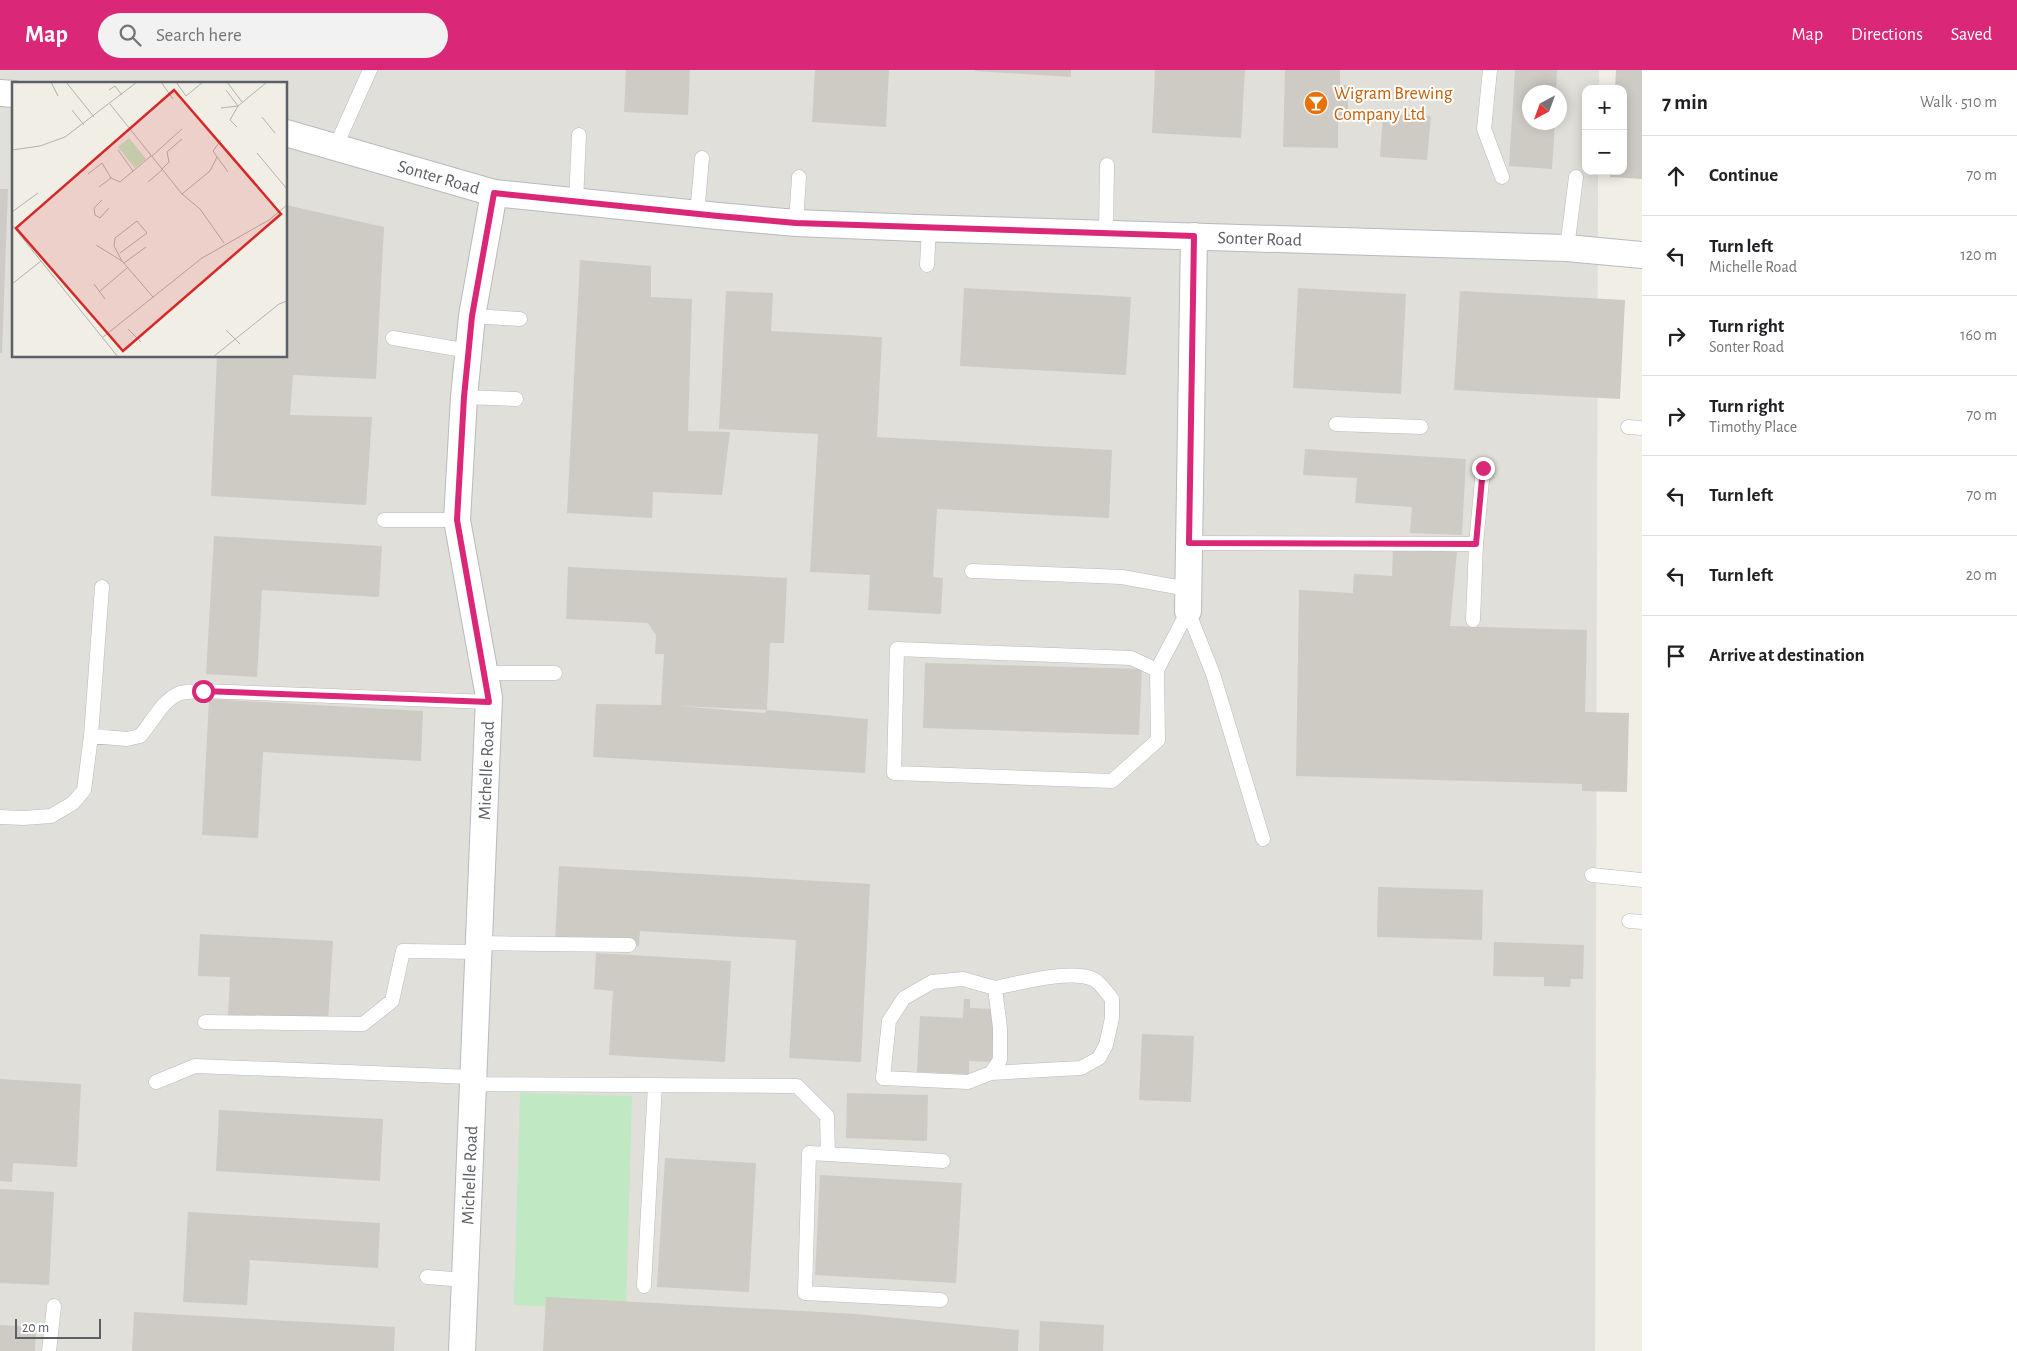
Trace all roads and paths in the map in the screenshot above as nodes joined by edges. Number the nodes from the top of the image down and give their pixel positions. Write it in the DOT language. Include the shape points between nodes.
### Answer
graph roads {
  1 [pos="370,70"];
  2 [pos="1490,70"];
  3 [pos="288,134"];
  4 [pos="578,135"];
  5 [pos="335,148"];
  6 [pos="702,158"];
  7 [pos="1107,165"];
  8 [pos="799,177"];
  9 [pos="1502,177"];
  10 [pos="1576,177"];
  11 [pos="494,193"];
  12 [pos="576,202"];
  13 [pos="697,214"];
  14 [pos="796,223"];
  15 [pos="929,228"];
  16 [pos="1106,233"];
  17 [pos="1194,236"];
  18 [pos="1567,248"];
  19 [pos="1642,255"];
  20 [pos="927,264"];
  21 [pos="472,316"];
  22 [pos="520,319"];
  23 [pos="393,338"];
  24 [pos="469,351"];
  25 [pos="464,397"];
  26 [pos="516,399"];
  27 [pos="1336,424"];
  28 [pos="1420,427"];
  29 [pos="1483,468"];
  30 [pos="384,520"];
  31 [pos="457,520"];
  32 [pos="1189,543"];
  33 [pos="1476,544"];
  34 [pos="972,571"];
  35 [pos="102,587"];
  36 [pos="1188,600"];
  37 [pos="1473,620"];
  38 [pos="1157,670"];
  39 [pos="484,673"];
  40 [pos="555,673"];
  41 [pos="489,702"];
  42 [pos="91,736"];
  43 [pos="0,817"];
  44 [pos="1263,839"];
  45 [pos="1592,875"];
  46 [pos="1642,880"];
  47 [pos="630,945"];
  48 [pos="478,948"];
  49 [pos="995,988"];
  50 [pos="205,1022"];
  51 [pos="991,1073"];
  52 [pos="472,1080"];
  53 [pos="156,1082"];
  54 [pos="655,1085"];
  55 [pos="828,1154"];
  56 [pos="943,1161"];
  57 [pos="427,1277"];
  58 [pos="465,1280"];
  59 [pos="644,1286"];
  60 [pos="941,1300"];
  61 [pos="54,1306"];
  62 [pos="49,1351"];
  63 [pos="462,1351"];
  1 -- 5 [label="lane"];
  2 -- 9 [label="lane" via="1484,129"];
  3 -- 5 [label="street, Sonter Road"];
  4 -- 12 [label="lane"];
  5 -- 11 [label="street, Sonter Road"];
  6 -- 13 [label="lane"];
  7 -- 16 [label="lane"];
  8 -- 14 [label="lane"];
  10 -- 18 [label="lane"];
  11 -- 12 [label="street, Sonter Road"];
  11 -- 21 [label="street, Michelle Road"];
  12 -- 13 [label="street, Sonter Road"];
  13 -- 14 [label="street, Sonter Road"];
  14 -- 15 [label="street, Sonter Road"];
  15 -- 16 [label="street, Sonter Road"];
  15 -- 20 [label="lane"];
  16 -- 17 [label="street, Sonter Road"];
  17 -- 18 [label="street, Sonter Road"];
  17 -- 32 [label="street"];
  18 -- 19 [label="street, Sonter Road"];
  21 -- 22 [label="lane"];
  21 -- 24 [label="street, Michelle Road"];
  23 -- 24 [label="lane"];
  24 -- 25 [label="street, Michelle Road"];
  25 -- 26 [label="lane"];
  25 -- 31 [label="street, Michelle Road"];
  27 -- 28 [label="lane"];
  29 -- 33 [label="lane"];
  30 -- 31 [label="lane"];
  31 -- 39 [label="street, Michelle Road"];
  32 -- 33 [label="lane"];
  32 -- 36 [label="street"];
  33 -- 37 [label="lane"];
  34 -- 36 [label="lane" via="1122,577"];
  35 -- 42 [label="lane"];
  36 -- 38 [label="lane"];
  36 -- 44 [label="lane"];
  38 -- 38 [label="lane" via="1158,740 1112,781 894,773 897,649 1131,658"];
  39 -- 40 [label="lane"];
  39 -- 41 [label="street, Michelle Road"];
  41 -- 42 [label="lane" via="203,691 180,693 159,711 140,736 127,739"];
  41 -- 48 [label="street, Michelle Road"];
  42 -- 43 [label="lane" via="84,790 73,803 51,816"];
  45 -- 46 [label="lane"];
  47 -- 48 [label="lane"];
  48 -- 50 [label="lane" via="403,951 392,1001 364,1024"];
  48 -- 52 [label="street, Michelle Road"];
  49 -- 51 [label="lane" via="1000,1060"];
  49 -- 51 [label="lane" via="963,978 932,982 904,998 889,1021 883,1078 968,1082"];
  49 -- 51 [label="lane" via="1075,975 1094,979 1112,999 1112,1018 1106,1045 1099,1058 1080,1068"];
  52 -- 53 [label="lane" via="196,1066"];
  52 -- 54 [label="lane"];
  52 -- 58 [label="street, Michelle Road"];
  54 -- 55 [label="lane" via="797,1086 827,1116"];
  54 -- 59 [label="lane"];
  55 -- 56 [label="lane"];
  55 -- 60 [label="lane" via="809,1153 806,1293"];
  57 -- 58 [label="lane"];
  58 -- 63 [label="street, Michelle Road"];
  61 -- 62 [label="lane"];
}
